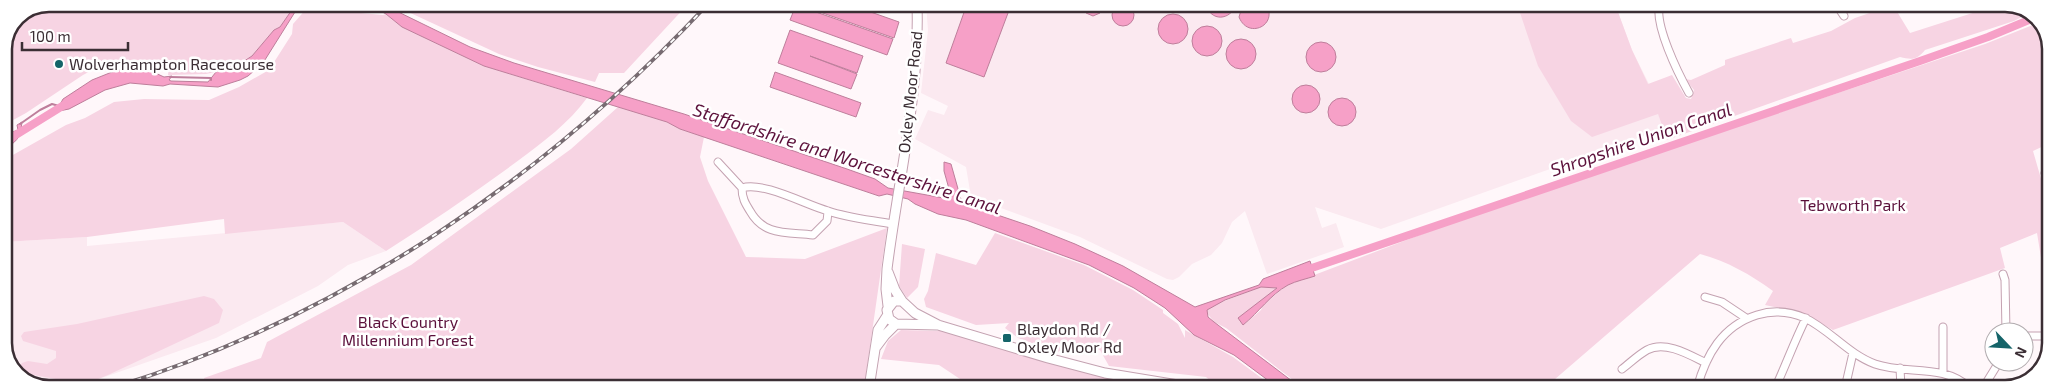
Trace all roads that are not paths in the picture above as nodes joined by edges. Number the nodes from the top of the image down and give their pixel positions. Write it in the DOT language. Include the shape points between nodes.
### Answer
graph roads {
  1 [pos="917,12"];
  2 [pos="1660,12"];
  3 [pos="1841,12"];
  4 [pos="1844,16"];
  5 [pos="1688,93"];
  6 [pos="718,162"];
  7 [pos="742,188"];
  8 [pos="828,212"];
  9 [pos="892,224"];
  10 [pos="887,270"];
  11 [pos="2004,274"];
  12 [pos="1705,297"];
  13 [pos="902,301"];
  14 [pos="888,306"];
  15 [pos="909,308"];
  16 [pos="887,316"];
  17 [pos="1746,318"];
  18 [pos="1806,318"];
  19 [pos="2006,322"];
  20 [pos="898,324"];
  21 [pos="938,325"];
  22 [pos="1943,327"];
  23 [pos="874,349"];
  24 [pos="1853,353"];
  25 [pos="1706,364"];
  26 [pos="1900,368"];
  27 [pos="1622,369"];
  28 [pos="1943,373"];
  29 [pos="869,380"];
  30 [pos="1148,380"];
  31 [pos="1700,380"];
  32 [pos="1779,380"];
  33 [pos="1847,380"];
  34 [pos="1901,380"];
  35 [pos="1960,380"];
  1 -- 9 [label="street, Oxley Moor Road" via="917,49"];
  2 -- 5 [label="street" via="1659,20 1675,67"];
  3 -- 4 [label="street"];
  6 -- 7 [label="street" via="729,169"];
  7 -- 8 [label="street" via="770,190"];
  7 -- 8 [label="street" via="742,197 756,221 768,230 813,235 827,221"];
  8 -- 9 [label="street"];
  9 -- 10 [label="street, Oxley Moor Road"];
  10 -- 13 [label="street, Oxley Moor Road"];
  10 -- 14 [label="street, Oxley Moor Road"];
  11 -- 19 [label="street"];
  12 -- 17 [label="street" via="1722,302"];
  13 -- 14 [label="street" via="894,301"];
  13 -- 15 [label="street"];
  14 -- 16 [label="street"];
  15 -- 20 [label="street" via="908,319"];
  15 -- 21 [label="street"];
  16 -- 20 [label="street"];
  16 -- 23 [label="street" via="878,330"];
  17 -- 18 [label="street" via="1776,311"];
  17 -- 25 [label="street" via="1725,332"];
  18 -- 24 [label="street"];
  18 -- 32 [label="street"];
  20 -- 21 [label="street"];
  20 -- 23 [label="street"];
  21 -- 30 [label="street" via="1048,358"];
  22 -- 28 [label="street"];
  23 -- 29 [label="street"];
  24 -- 26 [label="street" via="1874,363"];
  24 -- 33 [label="street"];
  25 -- 27 [label="street" via="1685,353 1656,348 1648,350"];
  25 -- 31 [label="street"];
  26 -- 28 [label="street"];
  26 -- 34 [label="street"];
  28 -- 35 [label="street"];
}
